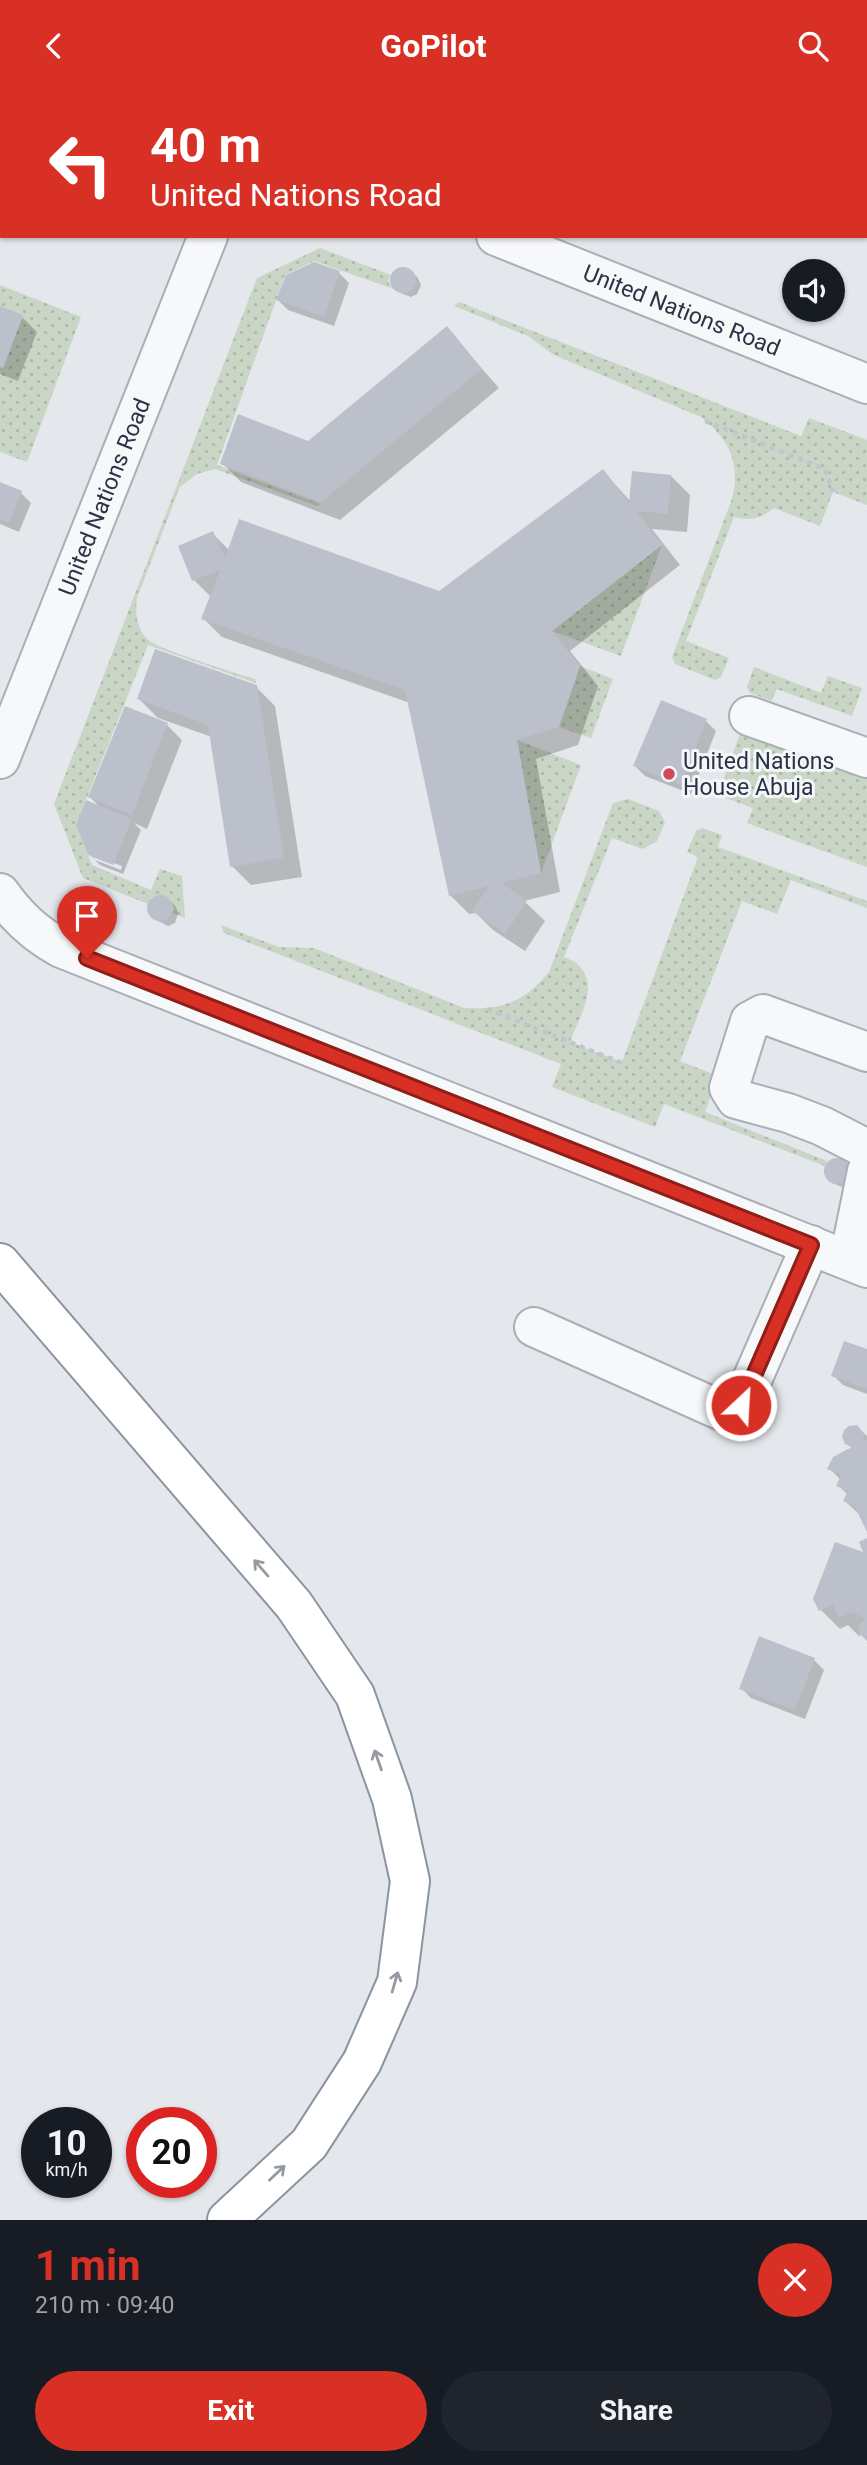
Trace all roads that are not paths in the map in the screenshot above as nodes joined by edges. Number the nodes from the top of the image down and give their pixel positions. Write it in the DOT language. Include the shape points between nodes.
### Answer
graph roads {
  1 [pos="207,238"];
  2 [pos="501,238"];
  3 [pos="867,384"];
  4 [pos="748,716"];
  5 [pos="867,758"];
  6 [pos="0,759"];
  7 [pos="0,893"];
  8 [pos="867,1052"];
  9 [pos="867,1149"];
  10 [pos="867,1171"];
  11 [pos="811,1245"];
  12 [pos="0,1263"];
  13 [pos="858,1264"];
  14 [pos="534,1327"];
  15 [pos="228,2220"];
  1 -- 6 [label="street, United Nations Road"];
  2 -- 3 [label="street, United Nations Road"];
  4 -- 5 [label="street"];
  7 -- 11 [label="street" via="25,924 61,948"];
  8 -- 9 [label="street" via="763,1014 750,1021 729,1087 736,1099 788,1113"];
  10 -- 13 [label="street"];
  11 -- 13 [label="street"];
  11 -- 14 [label="street" via="741,1405 722,1411"];
  15 -- 12 [label="highway, one-way" via="309,2144 362,2062 397,1982 410,1881 391,1799 355,1695 293,1605"];
}
